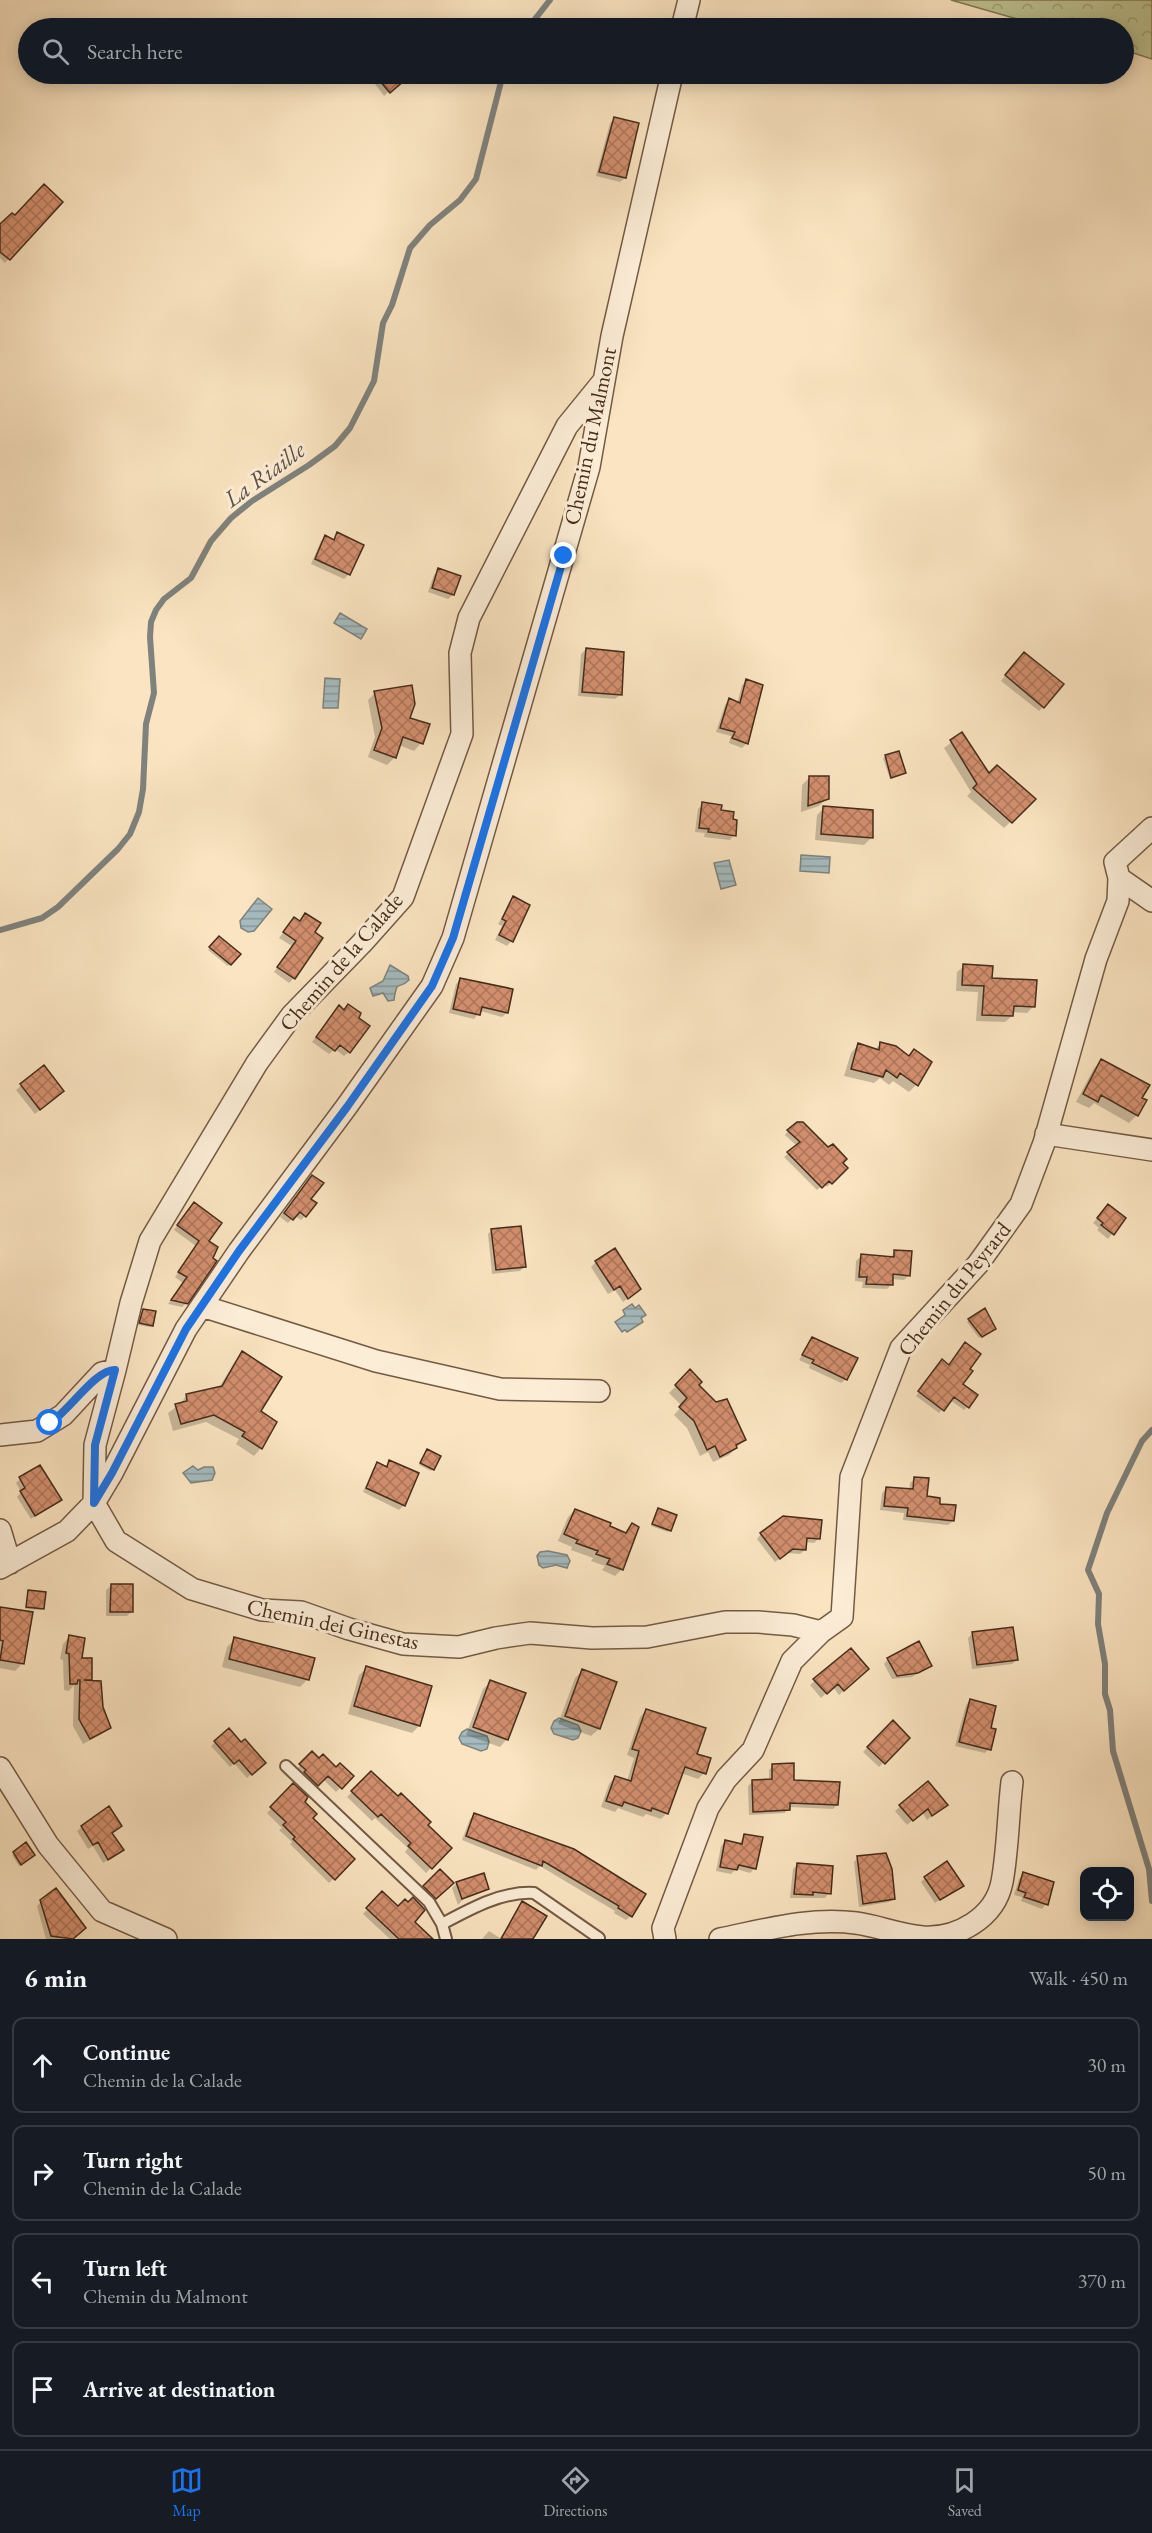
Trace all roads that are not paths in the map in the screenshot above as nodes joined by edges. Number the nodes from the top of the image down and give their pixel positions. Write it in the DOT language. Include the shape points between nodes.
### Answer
graph roads {
  1 [pos="689,0"];
  2 [pos="684,18"];
  3 [pos="670,84"];
  4 [pos="604,381"];
  5 [pos="1152,828"];
  6 [pos="1119,878"];
  7 [pos="1152,901"];
  8 [pos="1046,1134"];
  9 [pos="1152,1150"];
  10 [pos="202,1306"];
  11 [pos="115,1370"];
  12 [pos="599,1391"];
  13 [pos="0,1435"];
  14 [pos="94,1503"];
  15 [pos="0,1530"];
  16 [pos="5,1565"];
  17 [pos="821,1632"];
  18 [pos="286,1766"];
  19 [pos="0,1768"];
  20 [pos="1012,1782"];
  21 [pos="442,1924"];
  22 [pos="599,1938"];
  23 [pos="166,1939"];
  24 [pos="446,1939"];
  25 [pos="665,1939"];
  26 [pos="720,1939"];
  1 -- 2 [label="street"];
  3 -- 4 [label="street, Chemin du Malmont"];
  4 -- 10 [label="street, Chemin du Malmont" via="589,467 453,938 432,986"];
  4 -- 11 [label="street, Chemin de la Calade" via="567,426 469,618 460,653 462,734 403,897 292,1016 257,1063 150,1241"];
  5 -- 6 [label="street, Chemin du Peyrard" via="1115,862"];
  6 -- 7 [label="street"];
  6 -- 8 [label="street, Chemin du Peyrard" via="1118,901 1096,959"];
  8 -- 9 [label="street"];
  8 -- 17 [label="street, Chemin du Peyrard" via="1021,1204 978,1264 901,1348 850,1477 842,1617"];
  10 -- 12 [label="street" via="376,1361 500,1389"];
  10 -- 14 [label="street, Chemin du Malmont"];
  11 -- 13 [label="street" via="102,1373 63,1415 37,1431"];
  11 -- 14 [label="street, Chemin de la Calade" via="95,1445"];
  14 -- 16 [label="street, Chemin du Malmont" via="67,1531"];
  14 -- 17 [label="street, Chemin dei Ginestas" via="117,1541 192,1589 262,1610 301,1612 403,1644 459,1647 530,1634 647,1637 725,1622 793,1625"];
  15 -- 16 [label="street"];
  17 -- 25 [label="street, Chemin du Peyrard" via="792,1661 753,1750 726,1779 708,1808 663,1928"];
  18 -- 21 [label="lane" via="429,1902"];
  19 -- 23 [label="street" via="48,1845 102,1911"];
  20 -- 26 [label="street" via="1002,1884 991,1908 973,1925 953,1935 924,1937 855,1923 799,1923"];
  21 -- 22 [label="lane" via="492,1900 534,1893"];
  21 -- 24 [label="lane"];
}
